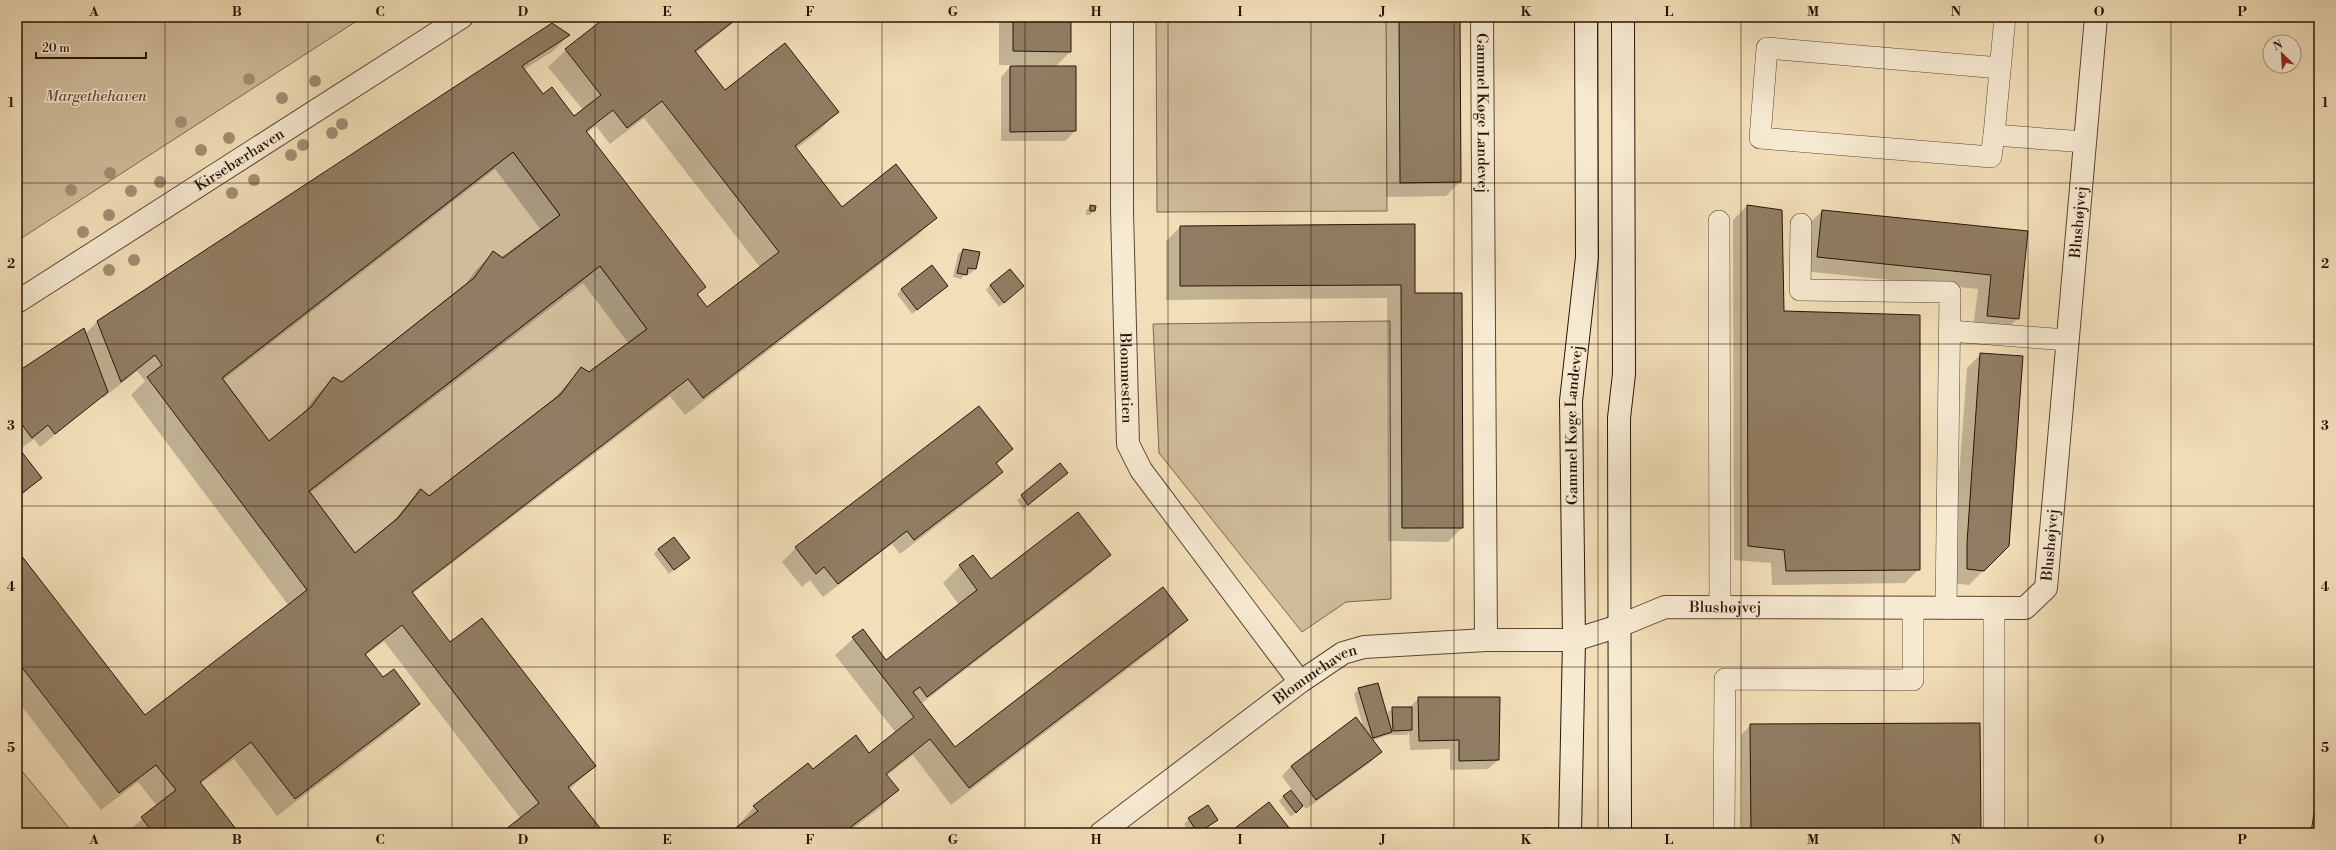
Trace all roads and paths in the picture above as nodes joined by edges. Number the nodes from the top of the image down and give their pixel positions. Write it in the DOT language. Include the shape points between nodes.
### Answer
graph roads {
  1 [pos="462,17"];
  2 [pos="1122,17"];
  3 [pos="1482,17"];
  4 [pos="1586,17"];
  5 [pos="1623,17"];
  6 [pos="2005,17"];
  7 [pos="2096,17"];
  8 [pos="2000,68"];
  9 [pos="1994,135"];
  10 [pos="2085,142"];
  11 [pos="1719,221"];
  12 [pos="1801,224"];
  13 [pos="26,296"];
  14 [pos="1950,331"];
  15 [pos="2067,340"];
  16 [pos="1720,607"];
  17 [pos="1913,608"];
  18 [pos="1946,608"];
  19 [pos="1994,608"];
  20 [pos="1619,626"];
  21 [pos="1486,640"];
  22 [pos="1574,640"];
  23 [pos="1300,682"];
  24 [pos="1101,833"];
  25 [pos="1570,833"];
  26 [pos="1620,833"];
  27 [pos="1724,833"];
  28 [pos="1994,833"];
  1 -- 13 [label="street, Kirsebærhaven"];
  2 -- 23 [label="street, Blommestien" via="1122,211 1128,444 1141,470"];
  3 -- 21 [label="street, Gammel Køge Landevej"];
  4 -- 22 [label="street, Gammel Køge Landevej" via="1587,257 1571,402"];
  5 -- 20 [label="street" via="1624,374 1619,418"];
  6 -- 8 [label="lane"];
  7 -- 10 [label="street, Blushøjvej"];
  8 -- 9 [label="lane"];
  8 -- 9 [label="lane" via="1767,48 1760,138 1991,157"];
  9 -- 10 [label="lane"];
  10 -- 15 [label="street, Blushøjvej"];
  11 -- 16 [label="lane"];
  12 -- 14 [label="lane" via="1800,290 1950,292"];
  14 -- 15 [label="lane"];
  14 -- 18 [label="lane"];
  15 -- 19 [label="street, Blushøjvej" via="2046,588 2025,608"];
  16 -- 17 [label="street, Blushøjvej"];
  16 -- 20 [label="street, Blushøjvej" via="1665,607"];
  17 -- 18 [label="street, Blushøjvej"];
  17 -- 27 [label="lane" via="1912,680 1725,679"];
  18 -- 19 [label="street, Blushøjvej"];
  19 -- 28 [label="lane"];
  20 -- 22 [label="street, Blushøjvej"];
  20 -- 26 [label="street"];
  21 -- 22 [label="street, Blommehaven"];
  21 -- 23 [label="street, Blommehaven" via="1364,647 1343,653"];
  22 -- 25 [label="street, Gammel Køge Landevej"];
  23 -- 24 [label="street, Blommehaven"];
}
